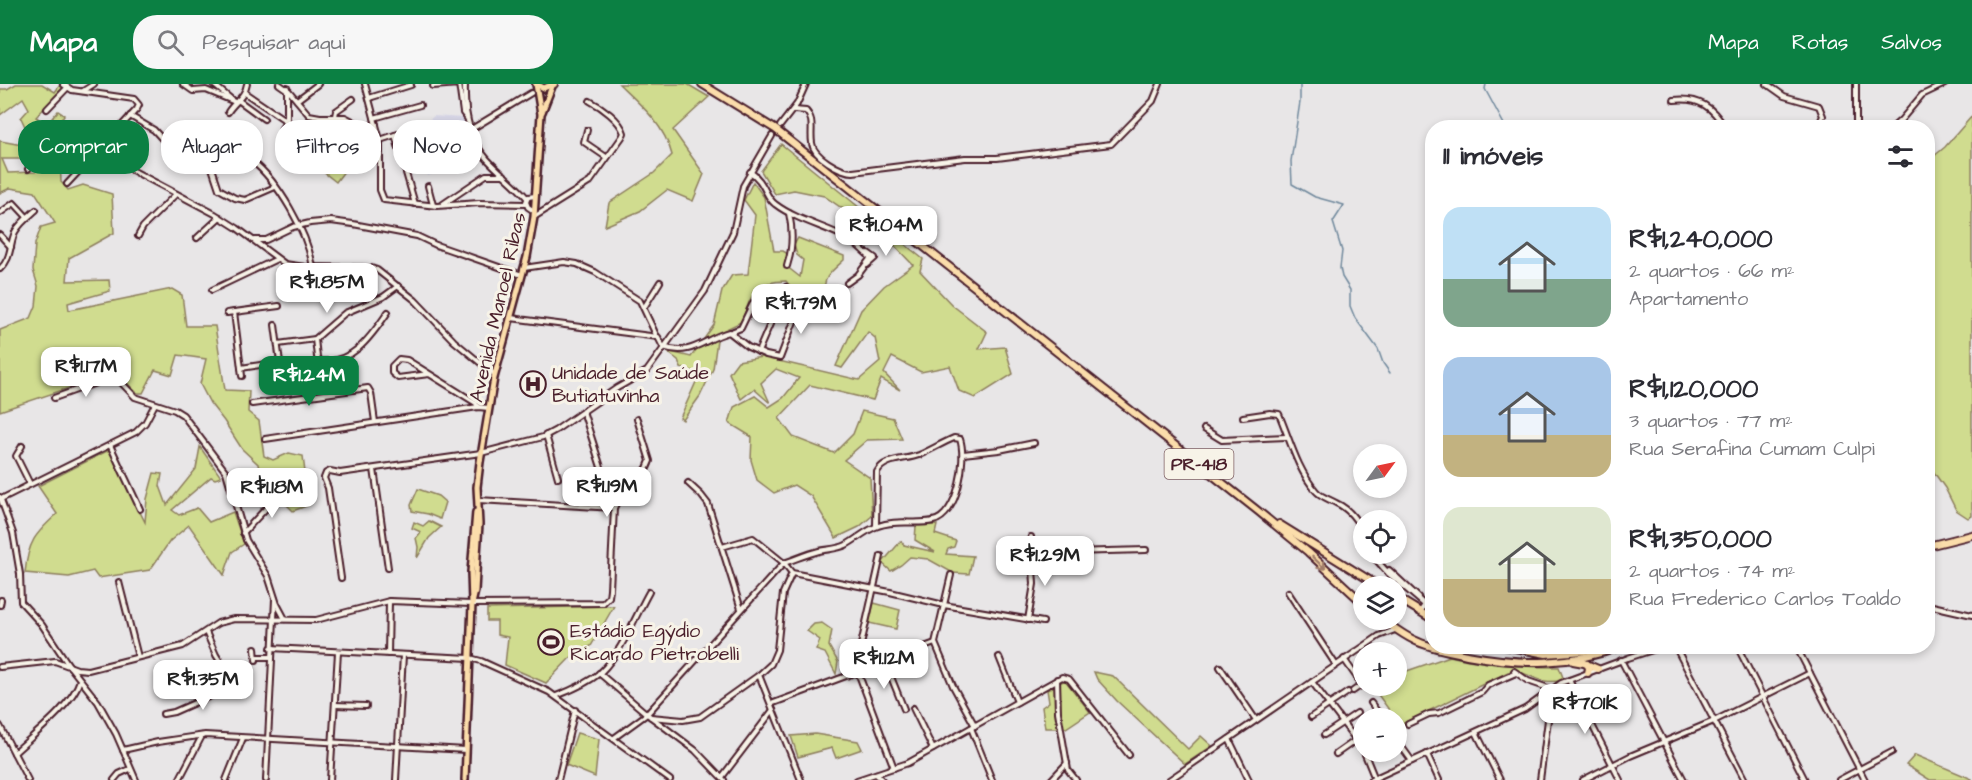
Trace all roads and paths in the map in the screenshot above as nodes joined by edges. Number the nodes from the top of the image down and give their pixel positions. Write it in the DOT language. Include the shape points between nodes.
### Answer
graph roads {
  1 [pos="63,84"];
  2 [pos="94,84"];
  3 [pos="183,84"];
  4 [pos="213,84"];
  5 [pos="247,84"];
  6 [pos="279,84"];
  7 [pos="318,84"];
  8 [pos="365,84"];
  9 [pos="465,84"];
  10 [pos="536,84"];
  11 [pos="553,84"];
  12 [pos="702,84"];
  13 [pos="806,84"];
  14 [pos="1160,84"];
  15 [pos="1767,84"];
  16 [pos="1775,84"];
  17 [pos="1856,84"];
  18 [pos="1945,84"];
  19 [pos="411,85"];
  20 [pos="433,86"];
  21 [pos="67,88"];
  22 [pos="286,88"];
  23 [pos="82,91"];
  24 [pos="1775,91"];
  25 [pos="245,93"];
  26 [pos="531,93"];
  27 [pos="369,98"];
  28 [pos="353,99"];
  29 [pos="297,100"];
  30 [pos="1674,100"];
  31 [pos="236,101"];
  32 [pos="590,101"];
  33 [pos="420,105"];
  34 [pos="47,109"];
  35 [pos="794,110"];
  36 [pos="228,112"];
  37 [pos="541,114"];
  38 [pos="130,116"];
  39 [pos="335,116"];
  40 [pos="374,118"];
  41 [pos="468,118"];
  42 [pos="264,119"];
  43 [pos="126,120"];
  44 [pos="284,120"];
  45 [pos="287,120"];
  46 [pos="351,120"];
  47 [pos="1720,120"];
  48 [pos="1821,120"];
  49 [pos="1856,120"];
  50 [pos="1901,120"];
  51 [pos="482,123"];
  52 [pos="780,126"];
  53 [pos="587,130"];
  54 [pos="772,136"];
  55 [pos="482,152"];
  56 [pos="606,157"];
  57 [pos="263,170"];
  58 [pos="76,174"];
  59 [pos="140,174"];
  60 [pos="380,174"];
  61 [pos="406,174"];
  62 [pos="749,174"];
  63 [pos="505,175"];
  64 [pos="67,184"];
  65 [pos="428,186"];
  66 [pos="275,188"];
  67 [pos="176,194"];
  68 [pos="536,196"];
  69 [pos="527,198"];
  70 [pos="415,204"];
  71 [pos="526,204"];
  72 [pos="433,205"];
  73 [pos="442,206"];
  74 [pos="36,210"];
  75 [pos="789,212"];
  76 [pos="0,213"];
  77 [pos="534,214"];
  78 [pos="27,217"];
  79 [pos="220,217"];
  80 [pos="298,225"];
  81 [pos="0,235"];
  82 [pos="138,236"];
  83 [pos="197,238"];
  84 [pos="254,240"];
  85 [pos="12,247"];
  86 [pos="278,259"];
  87 [pos="787,266"];
  88 [pos="313,267"];
  89 [pos="525,268"];
  90 [pos="0,269"];
  91 [pos="522,275"];
  92 [pos="660,282"];
  93 [pos="847,283"];
  94 [pos="397,285"];
  95 [pos="786,287"];
  96 [pos="212,290"];
  97 [pos="753,303"];
  98 [pos="801,303"];
  99 [pos="279,306"];
  100 [pos="644,307"];
  101 [pos="234,312"];
  102 [pos="388,312"];
  103 [pos="227,313"];
  104 [pos="510,318"];
  105 [pos="275,325"];
  106 [pos="730,333"];
  107 [pos="658,337"];
  108 [pos="315,339"];
  109 [pos="278,344"];
  110 [pos="663,348"];
  111 [pos="758,352"];
  112 [pos="280,362"];
  113 [pos="241,368"];
  114 [pos="281,370"];
  115 [pos="429,374"];
  116 [pos="495,375"];
  117 [pos="242,376"];
  118 [pos="54,398"];
  119 [pos="155,404"];
  120 [pos="252,404"];
  121 [pos="478,407"];
  122 [pos="489,408"];
  123 [pos="583,411"];
  124 [pos="1243,417"];
  125 [pos="637,419"];
  126 [pos="375,422"];
  127 [pos="1204,429"];
  128 [pos="546,435"];
  129 [pos="1286,437"];
  130 [pos="265,439"];
  131 [pos="1034,443"];
  132 [pos="110,446"];
  133 [pos="22,447"];
  134 [pos="481,453"];
  135 [pos="963,454"];
  136 [pos="374,469"];
  137 [pos="558,478"];
  138 [pos="688,483"];
  139 [pos="30,484"];
  140 [pos="292,492"];
  141 [pos="0,498"];
  142 [pos="477,503"];
  143 [pos="614,508"];
  144 [pos="140,509"];
  145 [pos="1258,511"];
  146 [pos="1353,517"];
  147 [pos="876,526"];
  148 [pos="243,533"];
  149 [pos="1972,535"];
  150 [pos="473,536"];
  151 [pos="1031,537"];
  152 [pos="1935,544"];
  153 [pos="722,547"];
  154 [pos="1146,550"];
  155 [pos="1032,553"];
  156 [pos="477,555"];
  157 [pos="881,556"];
  158 [pos="784,563"];
  159 [pos="1380,564"];
  160 [pos="388,568"];
  161 [pos="792,573"];
  162 [pos="951,575"];
  163 [pos="1363,576"];
  164 [pos="340,578"];
  165 [pos="119,582"];
  166 [pos="874,589"];
  167 [pos="649,592"];
  168 [pos="1288,592"];
  169 [pos="1353,594"];
  170 [pos="275,598"];
  171 [pos="389,602"];
  172 [pos="472,604"];
  173 [pos="944,605"];
  174 [pos="1425,605"];
  175 [pos="1409,606"];
  176 [pos="1935,607"];
  177 [pos="741,610"];
  178 [pos="1420,612"];
  179 [pos="1425,615"];
  180 [pos="1972,615"];
  181 [pos="272,618"];
  182 [pos="285,619"];
  183 [pos="1028,620"];
  184 [pos="1043,622"];
  185 [pos="1382,630"];
  186 [pos="1399,631"];
  187 [pos="206,632"];
  188 [pos="1379,636"];
  189 [pos="935,643"];
  190 [pos="1425,643"];
  191 [pos="255,648"];
  192 [pos="272,648"];
  193 [pos="338,652"];
  194 [pos="388,654"];
  195 [pos="1472,654"];
  196 [pos="1592,654"];
  197 [pos="1640,654"];
  198 [pos="1679,654"];
  199 [pos="1741,654"];
  200 [pos="1800,654"];
  201 [pos="403,655"];
  202 [pos="138,657"];
  203 [pos="271,657"];
  204 [pos="999,657"];
  205 [pos="470,658"];
  206 [pos="1344,659"];
  207 [pos="1621,660"];
  208 [pos="1566,661"];
  209 [pos="885,662"];
  210 [pos="68,664"];
  211 [pos="1587,664"];
  212 [pos="1336,665"];
  213 [pos="0,667"];
  214 [pos="1220,667"];
  215 [pos="1598,669"];
  216 [pos="1353,671"];
  217 [pos="599,673"];
  218 [pos="858,673"];
  219 [pos="1588,673"];
  220 [pos="1810,673"];
  221 [pos="759,675"];
  222 [pos="80,680"];
  223 [pos="1057,680"];
  224 [pos="1569,680"];
  225 [pos="1312,682"];
  226 [pos="1552,689"];
  227 [pos="1353,690"];
  228 [pos="555,696"];
  229 [pos="1763,696"];
  230 [pos="1017,702"];
  231 [pos="1371,703"];
  232 [pos="771,704"];
  233 [pos="1331,704"];
  234 [pos="335,705"];
  235 [pos="366,706"];
  236 [pos="913,708"];
  237 [pos="1375,708"];
  238 [pos="904,709"];
  239 [pos="773,710"];
  240 [pos="575,711"];
  241 [pos="163,714"];
  242 [pos="649,715"];
  243 [pos="1353,716"];
  244 [pos="1311,717"];
  245 [pos="1256,720"];
  246 [pos="1714,721"];
  247 [pos="1344,722"];
  248 [pos="1408,724"];
  249 [pos="0,726"];
  250 [pos="973,727"];
  251 [pos="1476,732"];
  252 [pos="202,735"];
  253 [pos="1324,735"];
  254 [pos="1353,736"];
  255 [pos="243,738"];
  256 [pos="614,738"];
  257 [pos="1229,739"];
  258 [pos="268,740"];
  259 [pos="1353,742"];
  260 [pos="1666,742"];
  261 [pos="332,743"];
  262 [pos="398,746"];
  263 [pos="933,749"];
  264 [pos="123,750"];
  265 [pos="466,750"];
  266 [pos="1892,752"];
  267 [pos="14,753"];
  268 [pos="1336,754"];
  269 [pos="1407,754"];
  270 [pos="1427,754"];
  271 [pos="1129,755"];
  272 [pos="1412,761"];
  273 [pos="1367,762"];
  274 [pos="1067,763"];
  275 [pos="1613,765"];
  276 [pos="894,768"];
  277 [pos="130,769"];
  278 [pos="1859,769"];
  279 [pos="876,774"];
  280 [pos="723,779"];
  281 [pos="28,780"];
  282 [pos="114,780"];
  283 [pos="136,780"];
  284 [pos="179,780"];
  285 [pos="226,780"];
  286 [pos="266,780"];
  287 [pos="330,780"];
  288 [pos="396,780"];
  289 [pos="465,780"];
  290 [pos="558,780"];
  291 [pos="670,780"];
  292 [pos="801,780"];
  293 [pos="857,780"];
  294 [pos="882,780"];
  295 [pos="992,780"];
  296 [pos="1051,780"];
  297 [pos="1076,780"];
  298 [pos="1169,780"];
  299 [pos="1249,780"];
  300 [pos="1373,780"];
  301 [pos="1439,780"];
  302 [pos="1500,780"];
  303 [pos="1540,780"];
  304 [pos="1583,780"];
  305 [pos="1620,780"];
  306 [pos="1684,780"];
  307 [pos="1745,780"];
  308 [pos="1805,780"];
  309 [pos="1839,780"];
  310 [pos="1865,780"];
  1 -- 21 [label="street"];
  2 -- 23 [label="street"];
  3 -- 31 [label="street" via="193,91 206,90"];
  4 -- 31 [label="street"];
  5 -- 25 [label="street"];
  6 -- 22 [label="street"];
  7 -- 29 [label="street"];
  8 -- 27 [label="street"];
  9 -- 41 [label="street"];
  10 -- 11 [label="main road" via="544,88"];
  10 -- 37 [label="main road, Avenida Manoel Ribas"];
  11 -- 37 [label="main road, Avenida Manoel Ribas"];
  12 -- 145 [label="highway, PR-418" via="775,129"];
  13 -- 35 [label="street"];
  14 -- 35 [label="street" via="1153,101 1111,144 847,172 815,150 811,117 806,111"];
  15 -- 24 [label="street"];
  16 -- 24 [label="street"];
  17 -- 49 [label="street"];
  18 -- 50 [label="street" via="1922,95"];
  19 -- 27 [label="street"];
  20 -- 41 [label="street" via="459,84 463,113"];
  21 -- 23 [label="street"];
  21 -- 34 [label="street"];
  22 -- 29 [label="street"];
  22 -- 45 [label="street"];
  23 -- 38 [label="street" via="134,99 138,107"];
  24 -- 48 [label="street" via="1819,106"];
  25 -- 31 [label="street"];
  25 -- 44 [label="street"];
  26 -- 51 [label="street"];
  27 -- 40 [label="street"];
  28 -- 39 [label="street"];
  29 -- 39 [label="street" via="309,115"];
  30 -- 47 [label="street" via="1690,100 1709,107"];
  31 -- 36 [label="street"];
  31 -- 42 [label="street"];
  32 -- 56 [label="street" via="601,106 623,130"];
  33 -- 40 [label="street"];
  35 -- 52 [label="street"];
  37 -- 68 [label="main road, Avenida Manoel Ribas"];
  38 -- 43 [label="street"];
  38 -- 66 [label="street" via="164,141 206,156 217,186 227,195 245,200"];
  39 -- 46 [label="street"];
  53 -- 56 [label="street" via="584,142"];
  54 -- 62 [label="street"];
  55 -- 63 [label="street"];
  56 -- 77 [label="street" via="590,182"];
  57 -- 66 [label="street"];
  58 -- 64 [label="street"];
  59 -- 67 [label="street"];
  60 -- 70 [label="street" via="382,199"];
  61 -- 70 [label="street"];
  62 -- 75 [label="street" via="764,186 772,202"];
  62 -- 110 [label="street" via="724,255 705,291"];
  63 -- 69 [label="street"];
  63 -- 73 [label="street" via="486,175"];
  65 -- 72 [label="street"];
  66 -- 80 [label="street"];
  67 -- 79 [label="street"];
  67 -- 82 [label="street"];
  68 -- 69 [label="street"];
  68 -- 77 [label="main road, Avenida Manoel Ribas"];
  69 -- 71 [label="street"];
  70 -- 72 [label="street"];
  71 -- 73 [label="street"];
  71 -- 77 [label="street"];
  72 -- 73 [label="street"];
  74 -- 78 [label="street"];
  75 -- 87 [label="street" via="793,232"];
  75 -- 93 [label="street" via="849,239 875,258"];
  76 -- 78 [label="street" via="14,203"];
  77 -- 89 [label="main road, Avenida Manoel Ribas"];
  78 -- 85 [label="street" via="16,231"];
  79 -- 83 [label="street"];
  79 -- 84 [label="street"];
  80 -- 84 [label="street" via="270,239"];
  80 -- 88 [label="street"];
  80 -- 91 [label="street" via="331,221 411,234"];
  81 -- 85 [label="street"];
  84 -- 86 [label="street"];
  85 -- 90 [label="street"];
  86 -- 88 [label="street" via="291,266"];
  86 -- 96 [label="street"];
  88 -- 94 [label="street" via="374,268"];
  89 -- 91 [label="main road, Avenida Manoel Ribas"];
  89 -- 100 [label="street" via="559,262 583,266 602,275"];
  91 -- 104 [label="main road, Avenida Manoel Ribas"];
  92 -- 100 [label="street"];
  94 -- 108 [label="street" via="345,313"];
  94 -- 116 [label="street"];
  95 -- 111 [label="street"];
  97 -- 106 [label="street" via="741,328"];
  98 -- 111 [label="street" via="780,358"];
  99 -- 101 [label="street"];
  100 -- 107 [label="street"];
  101 -- 103 [label="street"];
  101 -- 113 [label="street"];
  102 -- 108 [label="street" via="364,345 341,357 319,361"];
  104 -- 107 [label="street"];
  104 -- 116 [label="main road, Avenida Manoel Ribas"];
  105 -- 109 [label="street"];
  106 -- 110 [label="street" via="685,351"];
  106 -- 111 [label="street"];
  107 -- 110 [label="street"];
  108 -- 109 [label="street"];
  109 -- 112 [label="street"];
  110 -- 123 [label="street" via="647,371"];
  112 -- 113 [label="street"];
  112 -- 114 [label="street"];
  113 -- 117 [label="street"];
  115 -- 115 [label="street" via="401,379 392,366 401,359"];
  115 -- 121 [label="street"];
  116 -- 122 [label="main road, Avenida Manoel Ribas"];
  118 -- 119 [label="street" via="115,376 133,395"];
  119 -- 132 [label="street" via="140,429"];
  119 -- 148 [label="street" via="183,415 223,467 231,483"];
  120 -- 126 [label="street" via="366,387 370,389"];
  121 -- 122 [label="street"];
  121 -- 126 [label="street"];
  122 -- 134 [label="main road, Avenida Manoel Ribas"];
  123 -- 128 [label="street"];
  123 -- 143 [label="street"];
  124 -- 129 [label="street" via="1277,413"];
  125 -- 143 [label="street" via="650,461 644,474"];
  126 -- 130 [label="street"];
  127 -- 129 [label="street" via="1222,440"];
  128 -- 134 [label="street"];
  128 -- 137 [label="street"];
  129 -- 146 [label="street" via="1315,490"];
  131 -- 135 [label="street"];
  132 -- 139 [label="street"];
  132 -- 144 [label="street"];
  133 -- 139 [label="street" via="15,456"];
  134 -- 136 [label="street"];
  134 -- 142 [label="main road, Avenida Manoel Ribas"];
  135 -- 147 [label="street" via="955,496 942,518"];
  135 -- 147 [label="street" via="961,441 956,437 880,467"];
  136 -- 160 [label="street"];
  136 -- 164 [label="street" via="330,471 324,478"];
  138 -- 153 [label="street" via="708,504"];
  139 -- 141 [label="street"];
  140 -- 148 [label="street" via="271,503"];
  141 -- 210 [label="street" via="13,533 21,603 42,625"];
  142 -- 143 [label="street"];
  142 -- 150 [label="main road, Avenida Manoel Ribas"];
  142 -- 156 [label="main road, Avenida Manoel Ribas"];
  143 -- 172 [label="street" via="610,590 605,602"];
  145 -- 163 [label="highway, PR-418"];
  145 -- 169 [label="highway, PR-418, one-way"];
  147 -- 158 [label="street" via="843,546"];
  148 -- 170 [label="street" via="270,581"];
  149 -- 152 [label="highway"];
  150 -- 156 [label="main road"];
  150 -- 172 [label="main road, Avenida Manoel Ribas"];
  151 -- 155 [label="street"];
  153 -- 158 [label="street" via="753,538"];
  153 -- 177 [label="street"];
  154 -- 155 [label="street"];
  155 -- 183 [label="street" via="1034,585"];
  156 -- 172 [label="main road, Avenida Manoel Ribas"];
  157 -- 166 [label="street"];
  158 -- 161 [label="street"];
  158 -- 177 [label="street"];
  159 -- 174 [label="street"];
  161 -- 166 [label="street"];
  161 -- 221 [label="street" via="783,593 776,654"];
  162 -- 173 [label="street"];
  165 -- 202 [label="street"];
  166 -- 173 [label="street"];
  166 -- 218 [label="street"];
  167 -- 217 [label="street" via="613,657"];
  168 -- 212 [label="street"];
  170 -- 181 [label="street"];
  170 -- 182 [label="street"];
  171 -- 172 [label="street"];
  171 -- 182 [label="street" via="323,619"];
  171 -- 194 [label="street"];
  172 -- 205 [label="main road, Avenida Manoel Ribas"];
  173 -- 183 [label="street"];
  173 -- 189 [label="street"];
  174 -- 178 [label="street"];
  175 -- 178 [label="highway"];
  176 -- 180 [label="street"];
  177 -- 242 [label="street"];
  178 -- 179 [label="highway"];
  181 -- 182 [label="street"];
  181 -- 187 [label="street" via="228,620"];
  181 -- 192 [label="street"];
  183 -- 184 [label="street"];
  185 -- 188 [label="street"];
  186 -- 188 [label="street"];
  186 -- 190 [label="highway"];
  187 -- 202 [label="street" via="183,646"];
  187 -- 241 [label="street" via="235,685"];
  188 -- 206 [label="street"];
  189 -- 209 [label="street"];
  189 -- 250 [label="street"];
  191 -- 203 [label="street" via="256,658"];
  192 -- 193 [label="street"];
  192 -- 203 [label="street"];
  193 -- 194 [label="street"];
  193 -- 234 [label="street"];
  194 -- 201 [label="street"];
  195 -- 208 [label="highway" via="1512,662"];
  196 -- 208 [label="highway"];
  197 -- 207 [label="street"];
  198 -- 246 [label="street"];
  199 -- 229 [label="street"];
  200 -- 220 [label="street"];
  201 -- 205 [label="street"];
  201 -- 262 [label="street"];
  202 -- 210 [label="street" via="88,670"];
  203 -- 258 [label="street"];
  204 -- 230 [label="street"];
  205 -- 228 [label="street"];
  205 -- 265 [label="main road, Avenida Manoel Ribas"];
  206 -- 212 [label="street"];
  206 -- 216 [label="street"];
  207 -- 215 [label="street"];
  207 -- 260 [label="street"];
  208 -- 211 [label="highway"];
  209 -- 218 [label="street"];
  209 -- 238 [label="street"];
  210 -- 213 [label="street" via="49,661"];
  210 -- 222 [label="street"];
  211 -- 215 [label="highway"];
  211 -- 219 [label="highway"];
  212 -- 225 [label="street"];
  214 -- 245 [label="street"];
  215 -- 219 [label="street"];
  217 -- 228 [label="street"];
  217 -- 242 [label="street"];
  218 -- 232 [label="street"];
  218 -- 276 [label="street"];
  219 -- 224 [label="street"];
  220 -- 229 [label="street"];
  220 -- 278 [label="street"];
  221 -- 232 [label="street"];
  221 -- 242 [label="street" via="695,719"];
  222 -- 264 [label="street" via="102,709"];
  222 -- 267 [label="street" via="64,705"];
  223 -- 230 [label="street"];
  223 -- 271 [label="street" via="1067,678"];
  223 -- 274 [label="street"];
  224 -- 226 [label="street"];
  224 -- 275 [label="street"];
  225 -- 233 [label="street"];
  225 -- 245 [label="street"];
  226 -- 248 [label="street" via="1515,672 1439,713"];
  226 -- 251 [label="street" via="1531,706"];
  226 -- 303 [label="street"];
  227 -- 233 [label="street"];
  228 -- 240 [label="street"];
  229 -- 246 [label="street"];
  229 -- 308 [label="street"];
  230 -- 250 [label="street"];
  231 -- 237 [label="street"];
  232 -- 239 [label="street"];
  233 -- 244 [label="street"];
  233 -- 247 [label="street"];
  234 -- 235 [label="street"];
  234 -- 261 [label="street"];
  236 -- 263 [label="street"];
  239 -- 280 [label="street"];
  239 -- 292 [label="street"];
  240 -- 256 [label="street"];
  240 -- 290 [label="street"];
  242 -- 256 [label="street"];
  242 -- 280 [label="street" via="695,750"];
  243 -- 247 [label="street"];
  245 -- 257 [label="street"];
  246 -- 260 [label="street"];
  246 -- 307 [label="street"];
  247 -- 253 [label="street"];
  247 -- 254 [label="street"];
  249 -- 267 [label="street"];
  250 -- 263 [label="street"];
  250 -- 295 [label="street"];
  251 -- 270 [label="street"];
  251 -- 302 [label="street"];
  252 -- 255 [label="street"];
  252 -- 264 [label="street"];
  252 -- 284 [label="street"];
  255 -- 258 [label="street"];
  255 -- 285 [label="street"];
  256 -- 291 [label="street"];
  257 -- 298 [label="street"];
  257 -- 299 [label="street"];
  258 -- 261 [label="street"];
  258 -- 286 [label="street"];
  259 -- 268 [label="street"];
  260 -- 275 [label="street"];
  260 -- 306 [label="street"];
  261 -- 262 [label="street"];
  261 -- 287 [label="street"];
  262 -- 265 [label="street"];
  262 -- 288 [label="street"];
  263 -- 276 [label="street"];
  264 -- 277 [label="street"];
  265 -- 289 [label="main road, Avenida Manoel Ribas"];
  266 -- 278 [label="street"];
  267 -- 281 [label="street"];
  269 -- 272 [label="street"];
  270 -- 272 [label="street"];
  270 -- 301 [label="street"];
  272 -- 300 [label="street"];
  273 -- 300 [label="street"];
  274 -- 296 [label="street"];
  274 -- 297 [label="street" via="1068,773"];
  275 -- 304 [label="street"];
  275 -- 305 [label="street"];
  276 -- 279 [label="street"];
  277 -- 282 [label="street"];
  277 -- 283 [label="street"];
  278 -- 309 [label="street"];
  278 -- 310 [label="street"];
  279 -- 293 [label="street"];
  279 -- 294 [label="street"];
}
